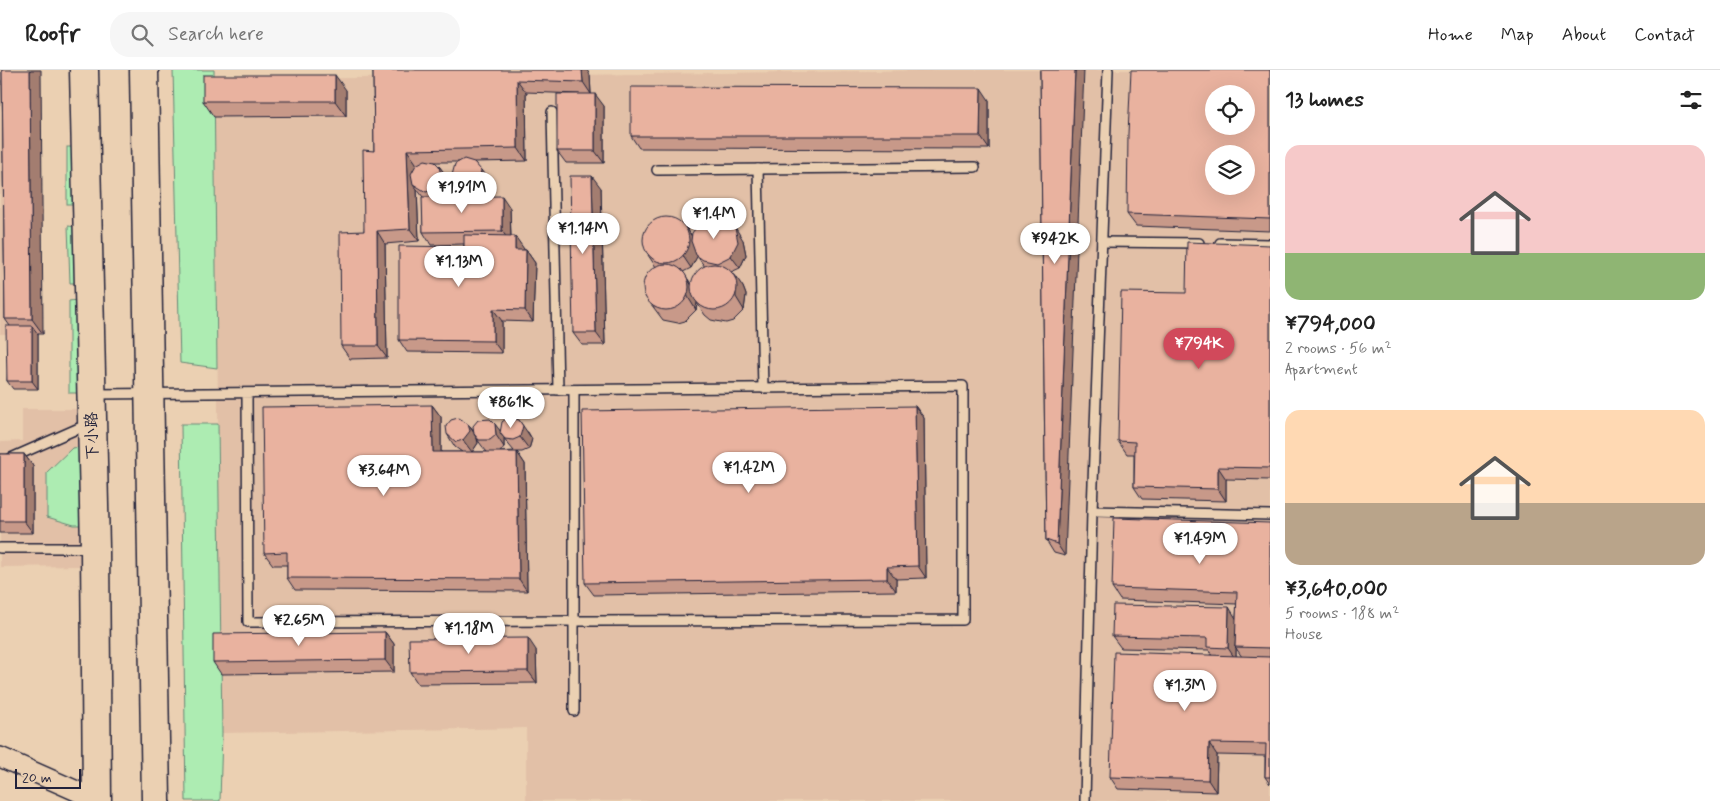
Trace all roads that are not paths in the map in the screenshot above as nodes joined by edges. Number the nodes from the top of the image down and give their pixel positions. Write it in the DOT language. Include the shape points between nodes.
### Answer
graph roads {
  1 [pos="84,70"];
  2 [pos="144,70"];
  3 [pos="1108,70"];
  4 [pos="552,112"];
  5 [pos="975,167"];
  6 [pos="758,169"];
  7 [pos="657,170"];
  8 [pos="1102,242"];
  9 [pos="1270,244"];
  10 [pos="762,388"];
  11 [pos="558,390"];
  12 [pos="574,390"];
  13 [pos="247,393"];
  14 [pos="90,394"];
  15 [pos="149,394"];
  16 [pos="91,423"];
  17 [pos="1,463"];
  18 [pos="1092,511"];
  19 [pos="1270,515"];
  20 [pos="0,548"];
  21 [pos="95,548"];
  22 [pos="574,621"];
  23 [pos="574,711"];
  24 [pos="0,757"];
  25 [pos="97,801"];
  26 [pos="156,801"];
  27 [pos="1085,801"];
  1 -- 14 [label="main road, 下小路"];
  2 -- 15 [label="main road"];
  3 -- 8 [label="lane"];
  4 -- 11 [label="lane"];
  5 -- 6 [label="lane"];
  6 -- 7 [label="lane"];
  6 -- 10 [label="lane"];
  8 -- 9 [label="lane"];
  8 -- 18 [label="lane"];
  10 -- 12 [label="lane"];
  10 -- 22 [label="lane" via="963,386 963,620"];
  11 -- 12 [label="lane"];
  11 -- 13 [label="lane"];
  12 -- 22 [label="lane"];
  13 -- 15 [label="lane"];
  13 -- 22 [label="lane" via="248,622"];
  14 -- 15 [label="lane"];
  14 -- 16 [label="main road, 下小路"];
  15 -- 26 [label="main road"];
  16 -- 17 [label="lane"];
  16 -- 21 [label="main road, 下小路"];
  18 -- 19 [label="lane"];
  18 -- 27 [label="lane"];
  20 -- 21 [label="lane"];
  21 -- 25 [label="main road, 下小路"];
  22 -- 23 [label="lane"];
  24 -- 25 [label="street"];
}
